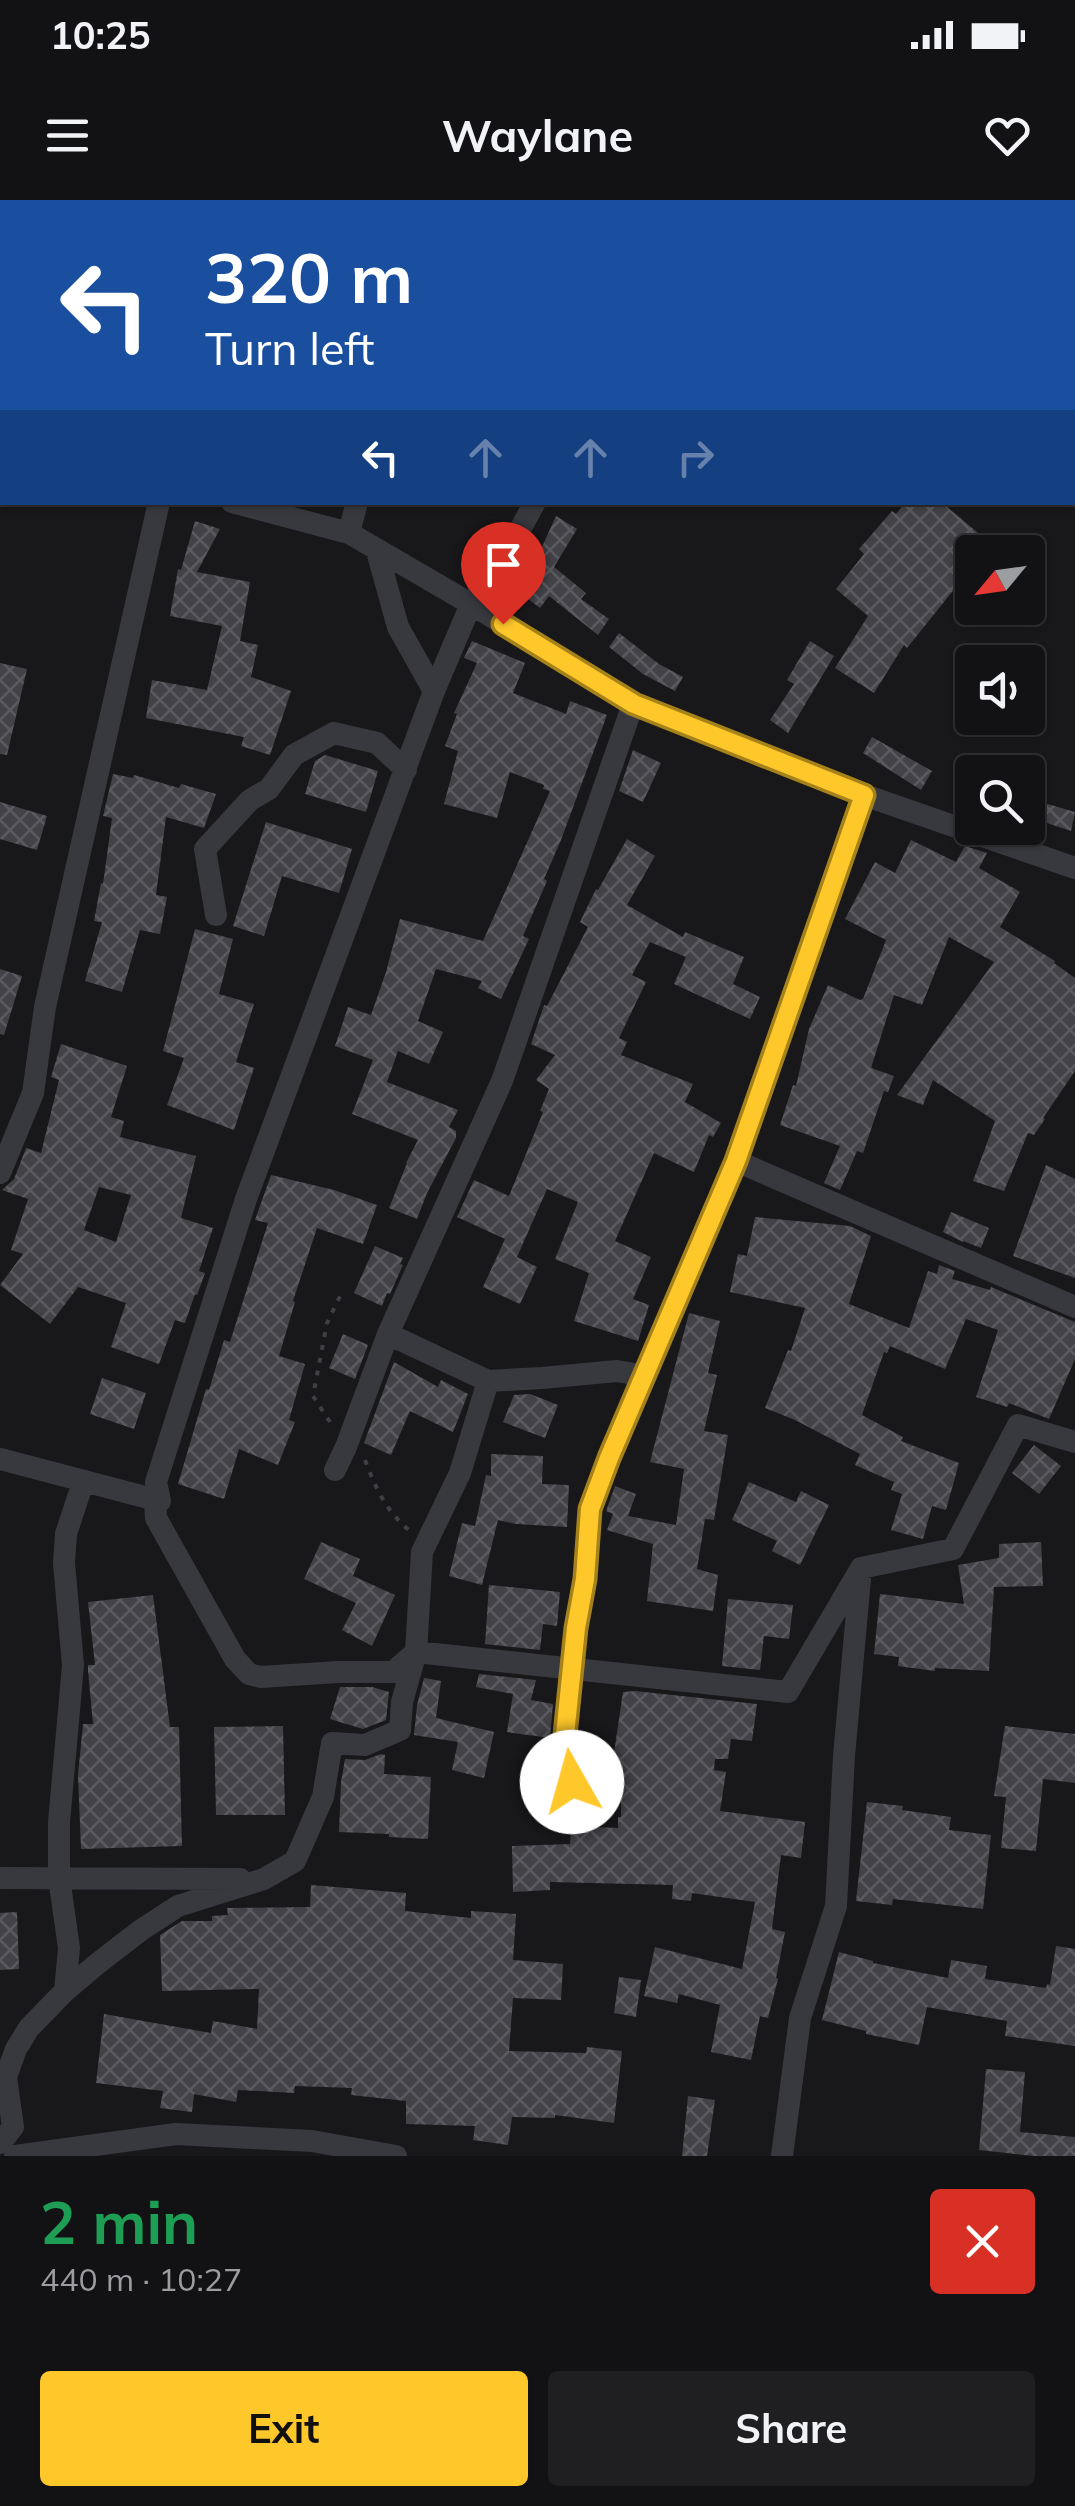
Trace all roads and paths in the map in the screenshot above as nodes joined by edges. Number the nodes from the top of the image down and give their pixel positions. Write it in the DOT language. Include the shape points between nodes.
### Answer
graph roads {
  1 [pos="159,505"];
  2 [pos="243,505"];
  3 [pos="356,505"];
  4 [pos="533,505"];
  5 [pos="348,534"];
  6 [pos="377,551"];
  7 [pos="471,604"];
  8 [pos="434,690"];
  9 [pos="634,704"];
  10 [pos="406,770"];
  11 [pos="864,795"];
  12 [pos="1075,868"];
  13 [pos="216,915"];
  14 [pos="736,1161"];
  15 [pos="0,1173"];
  16 [pos="1075,1307"];
  17 [pos="388,1334"];
  18 [pos="646,1376"];
  19 [pos="488,1381"];
  20 [pos="1075,1441"];
  21 [pos="0,1459"];
  22 [pos="335,1470"];
  23 [pos="84,1482"];
  24 [pos="160,1501"];
  25 [pos="861,1568"];
  26 [pos="416,1652"];
  27 [pos="572,1669"];
  28 [pos="572,1782"];
  29 [pos="0,1878"];
  30 [pos="58,1878"];
  31 [pos="264,1879"];
  32 [pos="65,1991"];
  33 [pos="0,2142"];
  34 [pos="15,2156"];
  35 [pos="396,2156"];
  36 [pos="782,2156"];
  1 -- 15 [label="street" via="45,1006 33,1093"];
  2 -- 5 [label="street"];
  3 -- 5 [label="street"];
  4 -- 7 [label="street"];
  5 -- 6 [label="street"];
  6 -- 7 [label="street"];
  6 -- 8 [label="street" via="398,627"];
  7 -- 8 [label="street"];
  7 -- 9 [label="street"];
  8 -- 10 [label="street"];
  9 -- 11 [label="street"];
  9 -- 17 [label="street" via="502,1081"];
  10 -- 13 [label="street" via="377,743 334,733 294,755 269,790 250,800 205,849"];
  10 -- 24 [label="street" via="246,1199 156,1482"];
  11 -- 12 [label="street"];
  11 -- 14 [label="street"];
  14 -- 16 [label="street"];
  14 -- 18 [label="street"];
  17 -- 19 [label="street"];
  17 -- 22 [label="street"];
  18 -- 19 [label="street" via="617,1370"];
  18 -- 27 [label="street" via="590,1509"];
  19 -- 26 [label="street" via="460,1473 422,1552"];
  20 -- 25 [label="street" via="1018,1424 953,1549"];
  21 -- 23 [label="street"];
  23 -- 24 [label="street"];
  23 -- 30 [label="street" via="66,1534 64,1563 73,1665"];
  24 -- 26 [label="street" via="156,1518 167,1540 249,1674 393,1672"];
  25 -- 27 [label="street" via="788,1692"];
  25 -- 36 [label="street" via="836,1906 800,2018"];
  26 -- 27 [label="street"];
  26 -- 31 [label="street" via="400,1730 365,1745 332,1743 323,1797 294,1861"];
  27 -- 28 [label="street" via="565,1735"];
  29 -- 30 [label="street"];
  30 -- 31 [label="street"];
  30 -- 32 [label="street" via="69,1948"];
  31 -- 32 [label="street" via="178,1906"];
  32 -- 33 [label="street" via="16,2049 6,2077 12,2126"];
  34 -- 35 [label="street" via="176,2134 312,2142"];
}
